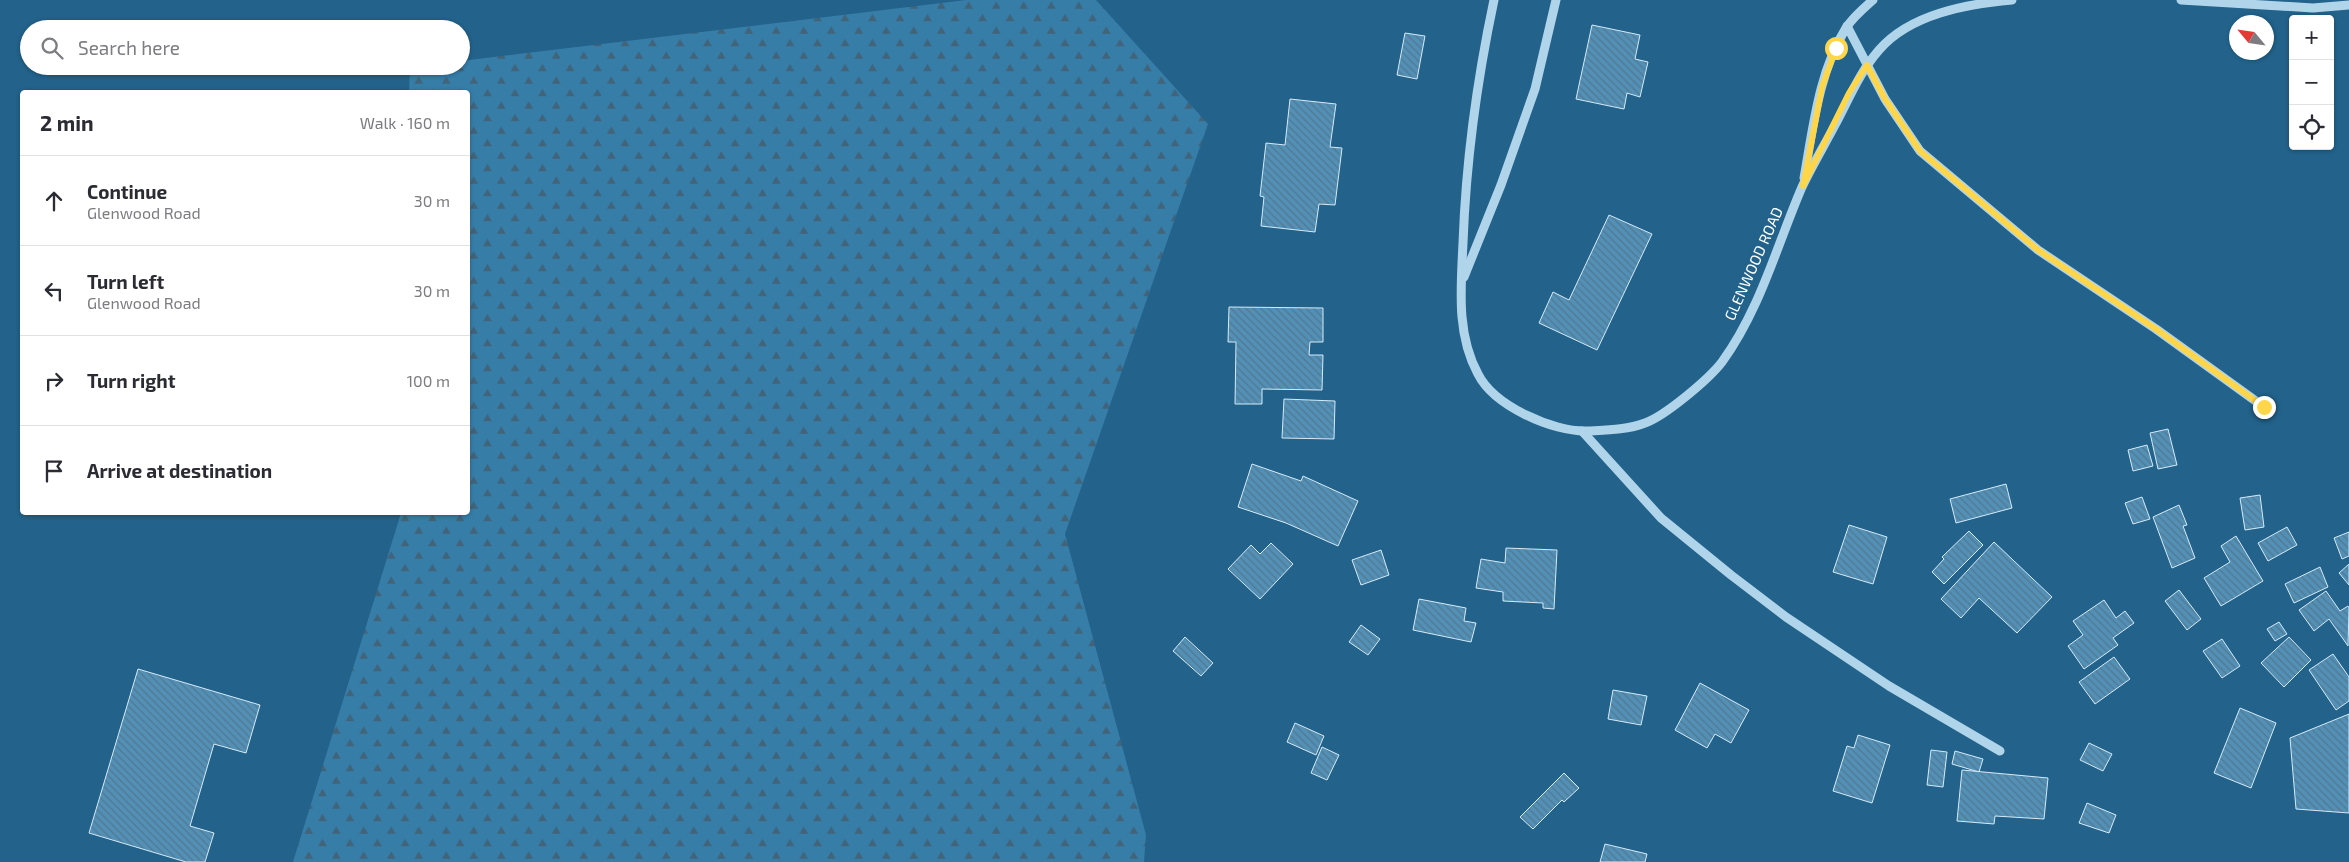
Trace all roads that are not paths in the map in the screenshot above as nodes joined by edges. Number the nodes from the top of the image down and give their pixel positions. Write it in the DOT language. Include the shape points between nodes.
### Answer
graph roads {
  1 [pos="1494,0"];
  2 [pos="1556,0"];
  3 [pos="1873,0"];
  4 [pos="2012,0"];
  5 [pos="2181,0"];
  6 [pos="2349,5"];
  7 [pos="1847,26"];
  8 [pos="1867,65"];
  9 [pos="1803,186"];
  10 [pos="1461,284"];
  11 [pos="2264,407"];
  12 [pos="1582,431"];
  13 [pos="2000,751"];
  1 -- 10 [label="street, GLENWOOD ROAD" via="1478,75 1465,185"];
  2 -- 10 [label="street, GLENWOOD ROAD" via="1536,89 1502,185"];
  3 -- 7 [label="street, GLENWOOD ROAD"];
  4 -- 8 [label="street, GLENWOOD ROAD" via="1961,7 1906,28 1881,48"];
  5 -- 6 [label="street" via="2313,8"];
  7 -- 8 [label="street"];
  7 -- 9 [label="street, GLENWOOD ROAD" via="1822,87"];
  8 -- 9 [label="street, GLENWOOD ROAD" via="1849,93"];
  8 -- 11 [label="street" via="1885,99 1920,151 2038,250"];
  9 -- 12 [label="street, GLENWOOD ROAD" via="1753,306 1712,373 1654,420 1631,427"];
  10 -- 12 [label="street, GLENWOOD ROAD" via="1460,302 1466,343 1486,386 1537,421"];
  12 -- 13 [label="street" via="1661,518 1731,575 1786,617 1889,686"];
}
